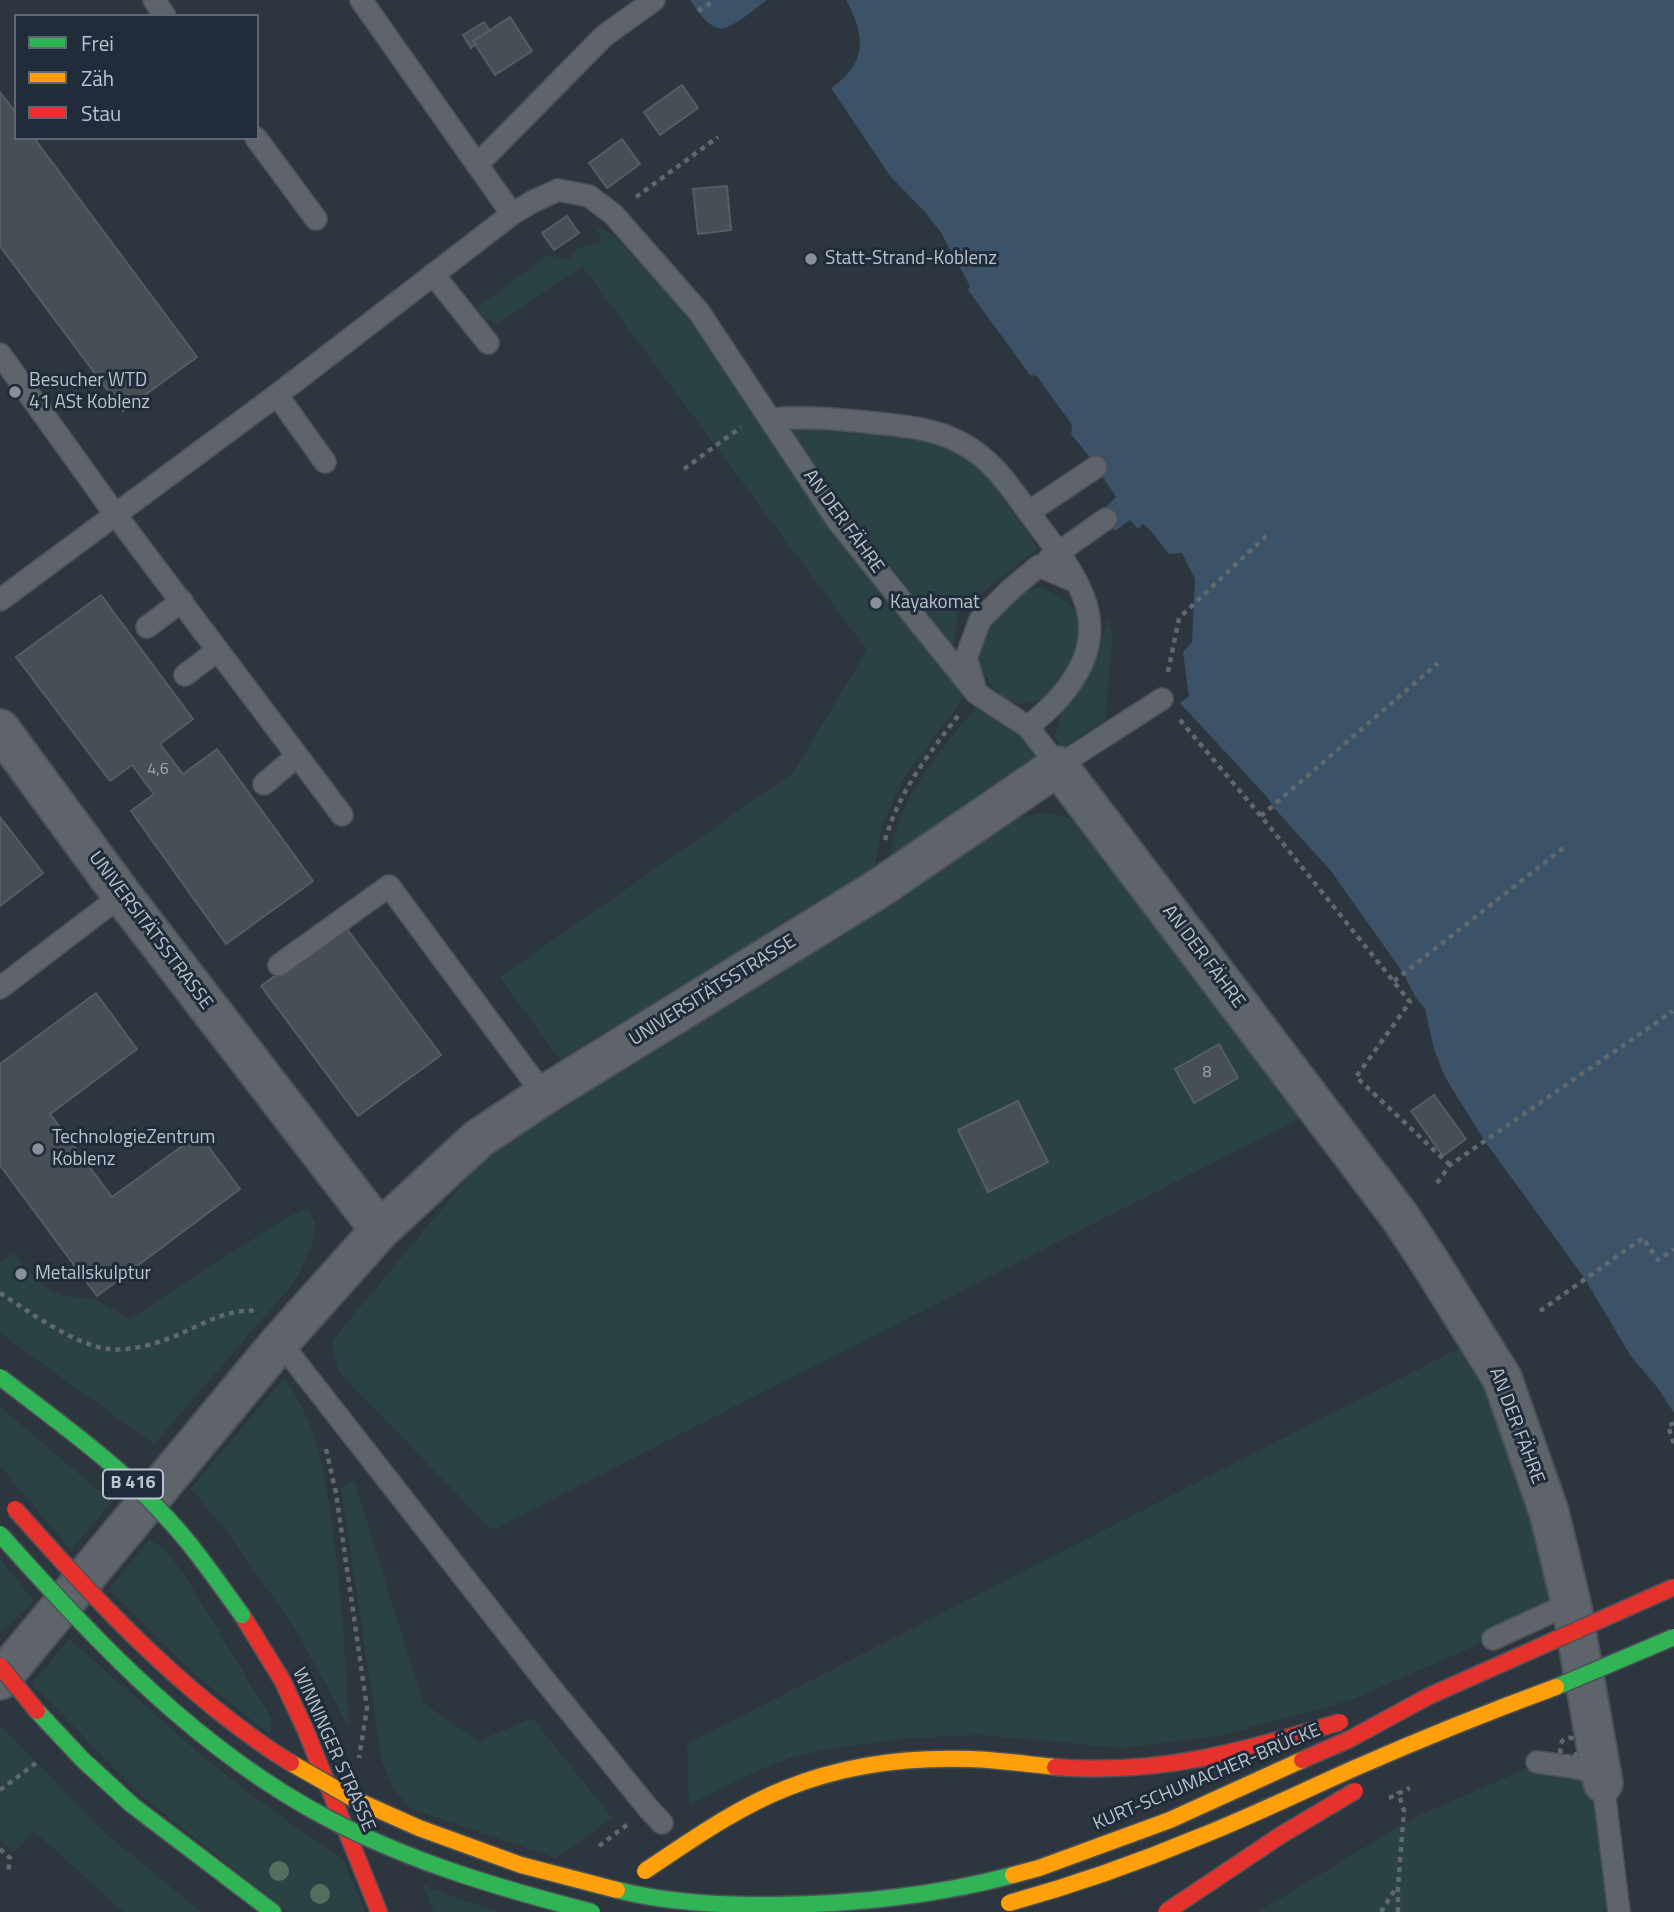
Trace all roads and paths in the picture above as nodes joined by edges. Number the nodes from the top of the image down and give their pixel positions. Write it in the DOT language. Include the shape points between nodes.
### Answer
graph roads {
  1 [pos="362,0"];
  2 [pos="654,0"];
  3 [pos="715,0"];
  4 [pos="698,11"];
  5 [pos="718,137"];
  6 [pos="257,140"];
  7 [pos="477,164"];
  8 [pos="512,214"];
  9 [pos="613,214"];
  10 [pos="316,219"];
  11 [pos="433,274"];
  12 [pos="488,344"];
  13 [pos="0,354"];
  14 [pos="277,396"];
  15 [pos="767,414"];
  16 [pos="326,462"];
  17 [pos="1096,467"];
  18 [pos="684,469"];
  19 [pos="1029,512"];
  20 [pos="115,514"];
  21 [pos="1106,519"];
  22 [pos="1268,534"];
  23 [pos="1058,551"];
  24 [pos="1039,566"];
  25 [pos="1077,582"];
  26 [pos="0,600"];
  27 [pos="182,601"];
  28 [pos="147,627"];
  29 [pos="218,650"];
  30 [pos="1438,663"];
  31 [pos="185,675"];
  32 [pos="976,693"];
  33 [pos="1162,699"];
  34 [pos="1028,727"];
  35 [pos="0,729"];
  36 [pos="298,756"];
  37 [pos="1058,766"];
  38 [pos="264,784"];
  39 [pos="342,815"];
  40 [pos="1261,816"];
  41 [pos="1567,845"];
  42 [pos="878,889"];
  43 [pos="122,895"];
  44 [pos="279,965"];
  45 [pos="1394,981"];
  46 [pos="0,988"];
  47 [pos="1673,1011"];
  48 [pos="544,1095"];
  49 [pos="1450,1165"];
  50 [pos="1437,1183"];
  51 [pos="380,1230"];
  52 [pos="1674,1249"];
  53 [pos="0,1293"];
  54 [pos="1540,1311"];
  55 [pos="273,1329"];
  56 [pos="0,1377"];
  57 [pos="1674,1423"];
  58 [pos="1674,1444"];
  59 [pos="325,1446"];
  60 [pos="15,1510"];
  61 [pos="0,1534"];
  62 [pos="1674,1587"];
  63 [pos="1571,1604"];
  64 [pos="1674,1637"];
  65 [pos="1493,1639"];
  66 [pos="0,1665"];
  67 [pos="0,1680"];
  68 [pos="1569,1682"];
  69 [pos="1429,1696"];
  70 [pos="1466,1739"];
  71 [pos="1559,1748"];
  72 [pos="1588,1757"];
  73 [pos="359,1759"];
  74 [pos="40,1760"];
  75 [pos="1537,1762"];
  76 [pos="1370,1782"];
  77 [pos="1417,1785"];
  78 [pos="0,1790"];
  79 [pos="1381,1804"];
  80 [pos="1404,1811"];
  81 [pos="662,1823"];
  82 [pos="0,1849"];
  83 [pos="645,1871"];
  84 [pos="8,1872"];
  85 [pos="1398,1886"];
  86 [pos="995,1907"];
  87 [pos="272,1912"];
  88 [pos="379,1912"];
  89 [pos="592,1912"];
  90 [pos="1166,1912"];
  91 [pos="1381,1912"];
  92 [pos="1398,1912"];
  93 [pos="1619,1912"];
  1 -- 7 [label="lane"];
  2 -- 7 [label="lane" via="604,36"];
  3 -- 4 [label="path"];
  5 -- 9 [label="path"];
  6 -- 10 [label="lane"];
  7 -- 8 [label="lane"];
  8 -- 9 [label="lane, AN DER FÄHRE" via="558,190 589,196"];
  8 -- 11 [label="lane, AN DER FÄHRE"];
  9 -- 15 [label="lane, AN DER FÄHRE" via="699,312"];
  11 -- 12 [label="lane"];
  11 -- 14 [label="lane, AN DER FÄHRE"];
  13 -- 20 [label="lane"];
  14 -- 16 [label="lane"];
  14 -- 20 [label="lane, AN DER FÄHRE"];
  15 -- 18 [label="path"];
  15 -- 19 [label="lane" via="937,433 964,444 995,468"];
  15 -- 32 [label="lane, AN DER FÄHRE" via="837,520"];
  17 -- 19 [label="lane"];
  19 -- 23 [label="lane"];
  20 -- 26 [label="lane, AN DER FÄHRE"];
  20 -- 27 [label="lane"];
  21 -- 23 [label="lane"];
  22 -- 33 [label="path" via="1179,618"];
  23 -- 24 [label="lane"];
  23 -- 25 [label="lane"];
  24 -- 25 [label="lane"];
  24 -- 32 [label="lane" via="980,620 966,658"];
  25 -- 34 [label="lane" via="1091,624 1088,652 1059,699"];
  27 -- 28 [label="lane"];
  27 -- 29 [label="lane"];
  29 -- 31 [label="lane"];
  29 -- 36 [label="lane"];
  30 -- 40 [label="path"];
  32 -- 34 [label="lane, AN DER FÄHRE"];
  32 -- 42 [label="path" via="914,774 898,803 885,838"];
  33 -- 37 [label="lane"];
  33 -- 40 [label="path"];
  34 -- 37 [label="lane, AN DER FÄHRE"];
  35 -- 43 [label="street, UNIVERSITÄTSSTRASSE"];
  36 -- 38 [label="lane"];
  36 -- 39 [label="lane"];
  37 -- 42 [label="street, UNIVERSITÄTSSTRASSE"];
  37 -- 63 [label="street, AN DER FÄHRE" via="1400,1217 1478,1338 1502,1378 1549,1512"];
  40 -- 45 [label="path"];
  41 -- 45 [label="path"];
  42 -- 48 [label="street, UNIVERSITÄTSSTRASSE"];
  43 -- 46 [label="lane"];
  43 -- 51 [label="street, UNIVERSITÄTSSTRASSE"];
  44 -- 48 [label="lane" via="389,886"];
  45 -- 49 [label="path" via="1410,1002 1356,1077"];
  47 -- 49 [label="path"];
  48 -- 51 [label="street, UNIVERSITÄTSSTRASSE" via="478,1139"];
  49 -- 50 [label="path"];
  51 -- 55 [label="street, UNIVERSITÄTSSTRASSE"];
  52 -- 54 [label="path" via="1658,1259 1643,1238"];
  53 -- 55 [label="path" via="79,1340 110,1349 141,1347 234,1311 256,1310"];
  55 -- 67 [label="street, UNIVERSITÄTSSTRASSE"];
  55 -- 81 [label="lane" via="542,1677"];
  56 -- 88 [label="main road, WINNINGER STRASSE / B 416, bridge" via="157,1507 242,1615 298,1713"];
  57 -- 58 [label="path" via="1668,1426"];
  59 -- 73 [label="path" via="367,1708"];
  60 -- 69 [label="main road, KURT-SCHUMACHER-BRÜCKE, bridge" via="138,1642 184,1684 296,1766 354,1799 480,1851 630,1893 681,1901 831,1904 914,1896 1039,1868 1182,1815 1350,1740"];
  61 -- 89 [label="main road, bridge" via="81,1624 154,1693 293,1798 337,1823 471,1879"];
  62 -- 69 [label="main road, KURT-SCHUMACHER-BRÜCKE, bridge"];
  63 -- 65 [label="lane"];
  63 -- 72 [label="street, AN DER FÄHRE"];
  64 -- 68 [label="main road, bridge"];
  66 -- 87 [label="main road, bridge" via="75,1752 133,1805"];
  68 -- 70 [label="main road, bridge" via="1537,1706"];
  68 -- 86 [label="main road, bridge" via="1129,1865"];
  69 -- 83 [label="main road, bridge" via="1239,1752 1174,1763 1123,1768 926,1760 836,1772 755,1802"];
  71 -- 72 [label="path, bridge" via="1563,1754 1577,1750"];
  72 -- 72 [label="path, bridge" via="1579,1749 1567,1758 1560,1751 1562,1741 1574,1738"];
  72 -- 75 [label="lane" via="1573,1767"];
  72 -- 93 [label="lane, AN DER FÄHRE"];
  74 -- 78 [label="path"];
  76 -- 90 [label="main road, bridge"];
  77 -- 79 [label="path, bridge"];
  80 -- 85 [label="path"];
  82 -- 84 [label="path" via="10,1857"];
  85 -- 91 [label="path"];
  85 -- 92 [label="path"];
}
